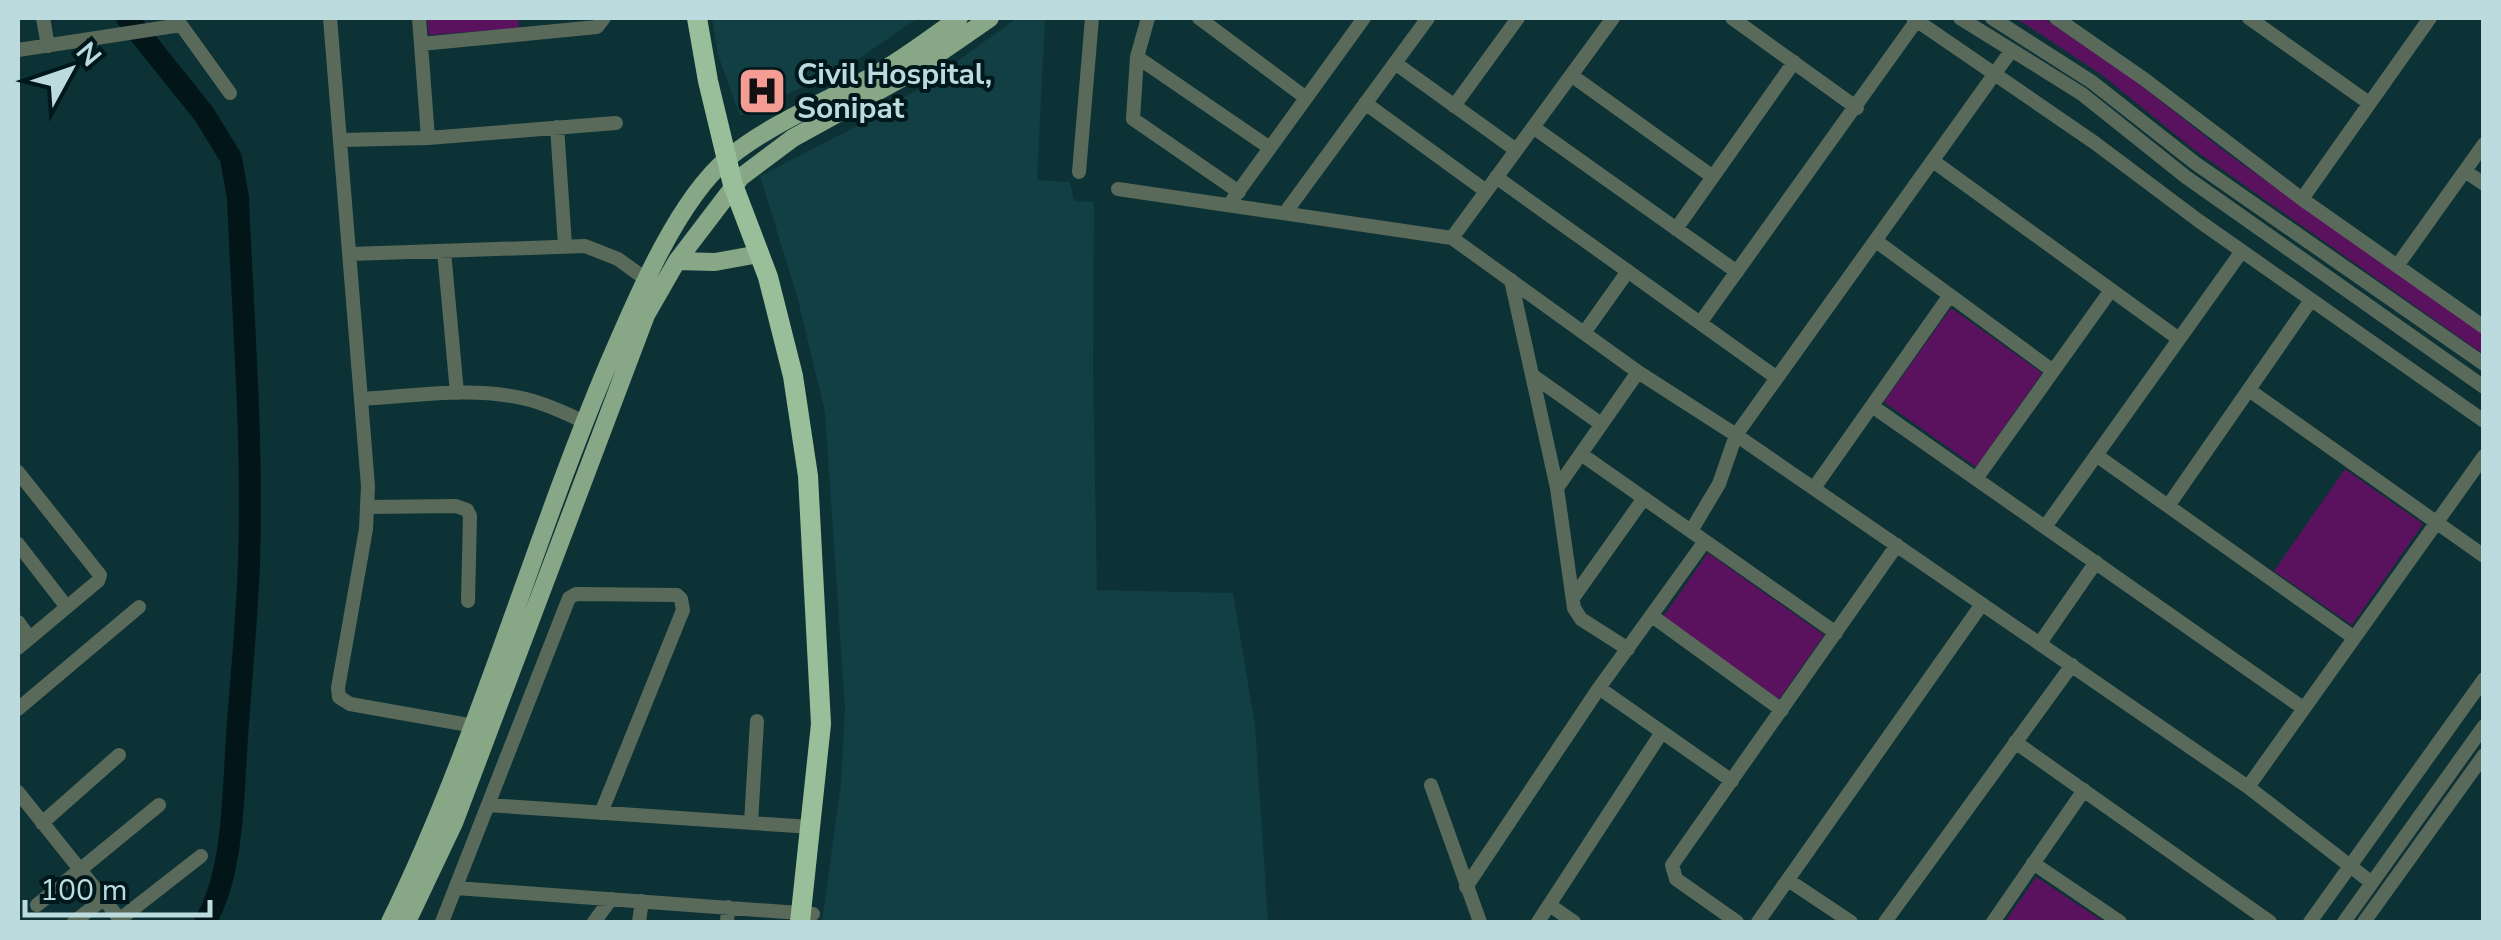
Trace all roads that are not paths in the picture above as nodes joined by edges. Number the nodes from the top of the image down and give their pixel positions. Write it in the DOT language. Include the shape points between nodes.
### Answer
graph roads {
  1 [pos="43,18"];
  2 [pos="330,18"];
  3 [pos="419,18"];
  4 [pos="604,18"];
  5 [pos="697,18"];
  6 [pos="959,18"];
  7 [pos="990,18"];
  8 [pos="1092,18"];
  9 [pos="1148,18"];
  10 [pos="1200,18"];
  11 [pos="1364,18"];
  12 [pos="1428,18"];
  13 [pos="1518,18"];
  14 [pos="1613,18"];
  15 [pos="1732,18"];
  16 [pos="1960,18"];
  17 [pos="2056,18"];
  18 [pos="2248,18"];
  19 [pos="1915,19"];
  20 [pos="1995,19"];
  21 [pos="2426,19"];
  22 [pos="178,21"];
  23 [pos="1987,36"];
  24 [pos="421,44"];
  25 [pos="48,46"];
  26 [pos="18,50"];
  27 [pos="2011,50"];
  28 [pos="1137,56"];
  29 [pos="1395,62"];
  30 [pos="1794,62"];
  31 [pos="1996,74"];
  32 [pos="1571,75"];
  33 [pos="230,93"];
  34 [pos="1306,98"];
  35 [pos="2370,103"];
  36 [pos="1365,104"];
  37 [pos="1454,106"];
  38 [pos="1857,108"];
  39 [pos="616,122"];
  40 [pos="556,127"];
  41 [pos="1533,127"];
  42 [pos="428,138"];
  43 [pos="341,140"];
  44 [pos="2484,144"];
  45 [pos="1270,148"];
  46 [pos="1516,150"];
  47 [pos="728,152"];
  48 [pos="1933,161"];
  49 [pos="2465,171"];
  50 [pos="1079,172"];
  51 [pos="1713,177"];
  52 [pos="1496,178"];
  53 [pos="737,181"];
  54 [pos="2484,184"];
  55 [pos="1118,189"];
  56 [pos="1486,191"];
  57 [pos="1238,192"];
  58 [pos="2302,199"];
  59 [pos="1229,205"];
  60 [pos="1285,214"];
  61 [pos="1676,229"];
  62 [pos="1452,238"];
  63 [pos="1876,240"];
  64 [pos="565,245"];
  65 [pos="2242,251"];
  66 [pos="444,252"];
  67 [pos="351,254"];
  68 [pos="760,254"];
  69 [pos="677,261"];
  70 [pos="2397,266"];
  71 [pos="1628,271"];
  72 [pos="1738,272"];
  73 [pos="1511,280"];
  74 [pos="654,284"];
  75 [pos="2111,290"];
  76 [pos="1950,295"];
  77 [pos="2311,300"];
  78 [pos="1700,323"];
  79 [pos="2484,327"];
  80 [pos="1584,333"];
  81 [pos="2179,339"];
  82 [pos="2484,364"];
  83 [pos="2053,371"];
  84 [pos="1638,372"];
  85 [pos="1532,375"];
  86 [pos="1777,378"];
  87 [pos="2484,387"];
  88 [pos="2249,390"];
  89 [pos="457,393"];
  90 [pos="361,399"];
  91 [pos="1872,406"];
  92 [pos="2484,421"];
  93 [pos="584,422"];
  94 [pos="1601,424"];
  95 [pos="1736,434"];
  96 [pos="1581,454"];
  97 [pos="2096,455"];
  98 [pos="2484,456"];
  99 [pos="19,478"];
  100 [pos="1976,479"];
  101 [pos="1556,488"];
  102 [pos="1814,488"];
  103 [pos="1644,498"];
  104 [pos="2168,506"];
  105 [pos="368,507"];
  106 [pos="2438,522"];
  107 [pos="2045,527"];
  108 [pos="1691,531"];
  109 [pos="1705,542"];
  110 [pos="18,544"];
  111 [pos="1897,546"];
  112 [pos="2484,556"];
  113 [pos="2096,562"];
  114 [pos="1573,598"];
  115 [pos="468,602"];
  116 [pos="1982,604"];
  117 [pos="66,606"];
  118 [pos="139,607"];
  119 [pos="1652,616"];
  120 [pos="18,622"];
  121 [pos="1836,633"];
  122 [pos="2353,637"];
  123 [pos="23,642"];
  124 [pos="2040,643"];
  125 [pos="1628,649"];
  126 [pos="2072,665"];
  127 [pos="2484,679"];
  128 [pos="1600,688"];
  129 [pos="18,708"];
  130 [pos="2303,708"];
  131 [pos="1782,710"];
  132 [pos="757,721"];
  133 [pos="470,726"];
  134 [pos="2484,726"];
  135 [pos="490,728"];
  136 [pos="1662,732"];
  137 [pos="2015,742"];
  138 [pos="119,754"];
  139 [pos="2484,754"];
  140 [pos="1732,781"];
  141 [pos="1431,785"];
  142 [pos="2248,787"];
  143 [pos="2084,790"];
  144 [pos="18,792"];
  145 [pos="159,805"];
  146 [pos="488,805"];
  147 [pos="601,812"];
  148 [pos="42,823"];
  149 [pos="751,823"];
  150 [pos="811,827"];
  151 [pos="201,856"];
  152 [pos="2034,863"];
  153 [pos="2350,866"];
  154 [pos="80,870"];
  155 [pos="1788,880"];
  156 [pos="812,882"];
  157 [pos="2372,882"];
  158 [pos="456,888"];
  159 [pos="1466,888"];
  160 [pos="610,899"];
  161 [pos="102,900"];
  162 [pos="642,901"];
  163 [pos="37,906"];
  164 [pos="1551,906"];
  165 [pos="728,915"];
  166 [pos="807,918"];
  167 [pos="121,921"];
  168 [pos="74,922"];
  169 [pos="390,922"];
  170 [pos="406,922"];
  171 [pos="442,922"];
  172 [pos="594,922"];
  173 [pos="639,922"];
  174 [pos="1480,922"];
  175 [pos="1538,922"];
  176 [pos="1574,922"];
  177 [pos="1738,922"];
  178 [pos="1758,922"];
  179 [pos="1851,922"];
  180 [pos="1885,922"];
  181 [pos="1993,922"];
  182 [pos="2120,922"];
  183 [pos="2270,922"];
  184 [pos="2310,922"];
  185 [pos="2344,922"];
  186 [pos="2364,922"];
  1 -- 25 [label="street"];
  2 -- 43 [label="street"];
  3 -- 24 [label="street"];
  4 -- 24 [label="street" via="597,27"];
  5 -- 47 [label="highway"];
  6 -- 47 [label="main road" via="888,68"];
  7 -- 53 [label="main road" via="909,74 793,138"];
  8 -- 50 [label="street"];
  9 -- 28 [label="street"];
  10 -- 34 [label="street"];
  11 -- 34 [label="street"];
  12 -- 29 [label="street"];
  13 -- 37 [label="street"];
  14 -- 32 [label="street"];
  15 -- 30 [label="street"];
  16 -- 23 [label="street"];
  17 -- 58 [label="street"];
  18 -- 35 [label="street"];
  19 -- 31 [label="street"];
  19 -- 38 [label="street"];
  20 -- 23 [label="street"];
  20 -- 82 [label="street"];
  21 -- 35 [label="street"];
  22 -- 25 [label="street"];
  22 -- 33 [label="street"];
  23 -- 27 [label="street"];
  24 -- 42 [label="street"];
  25 -- 26 [label="street"];
  27 -- 31 [label="street"];
  27 -- 87 [label="street" via="2082,94 2186,177"];
  28 -- 45 [label="street"];
  28 -- 57 [label="street" via="1133,119"];
  29 -- 36 [label="street"];
  29 -- 37 [label="street"];
  30 -- 38 [label="street"];
  30 -- 51 [label="street"];
  31 -- 48 [label="street"];
  31 -- 65 [label="street"];
  32 -- 41 [label="street"];
  32 -- 51 [label="street"];
  34 -- 45 [label="street"];
  35 -- 58 [label="street"];
  36 -- 56 [label="street"];
  36 -- 60 [label="street"];
  37 -- 46 [label="street"];
  38 -- 72 [label="street"];
  39 -- 40 [label="street"];
  40 -- 42 [label="street"];
  40 -- 64 [label="street"];
  41 -- 46 [label="street"];
  41 -- 61 [label="street"];
  42 -- 43 [label="street"];
  43 -- 67 [label="street"];
  44 -- 49 [label="street"];
  45 -- 57 [label="street"];
  46 -- 52 [label="street"];
  47 -- 53 [label="highway"];
  47 -- 74 [label="main road" via="670,235"];
  48 -- 63 [label="street"];
  48 -- 75 [label="street"];
  49 -- 54 [label="street"];
  49 -- 70 [label="street"];
  51 -- 61 [label="street"];
  52 -- 56 [label="street"];
  52 -- 71 [label="street"];
  53 -- 68 [label="highway"];
  53 -- 69 [label="main road"];
  53 -- 156 [label="highway" via="780,274 805,373 820,474 834,724"];
  55 -- 59 [label="street"];
  56 -- 62 [label="street"];
  57 -- 59 [label="street"];
  58 -- 70 [label="street"];
  59 -- 60 [label="street"];
  60 -- 62 [label="street"];
  61 -- 72 [label="street"];
  62 -- 73 [label="street"];
  63 -- 76 [label="street"];
  63 -- 86 [label="street"];
  64 -- 66 [label="street"];
  64 -- 74 [label="street" via="601,250"];
  65 -- 77 [label="street"];
  65 -- 81 [label="street"];
  66 -- 67 [label="street"];
  66 -- 89 [label="street"];
  67 -- 90 [label="street"];
  68 -- 69 [label="main road"];
  68 -- 150 [label="highway" via="793,376 808,476 822,724"];
  69 -- 74 [label="main road"];
  70 -- 79 [label="street"];
  71 -- 78 [label="street"];
  71 -- 80 [label="street"];
  72 -- 78 [label="street"];
  73 -- 80 [label="street"];
  73 -- 85 [label="street"];
  74 -- 93 [label="main road"];
  74 -- 135 [label="main road"];
  75 -- 81 [label="street"];
  75 -- 83 [label="street"];
  76 -- 83 [label="street"];
  76 -- 91 [label="street"];
  77 -- 88 [label="street"];
  77 -- 92 [label="street"];
  78 -- 86 [label="street"];
  80 -- 84 [label="street"];
  81 -- 97 [label="street"];
  83 -- 100 [label="street"];
  84 -- 94 [label="street"];
  84 -- 95 [label="street"];
  85 -- 94 [label="street"];
  85 -- 101 [label="street"];
  86 -- 95 [label="street"];
  88 -- 104 [label="street"];
  88 -- 106 [label="street"];
  89 -- 90 [label="street"];
  89 -- 93 [label="street" via="525,398"];
  90 -- 105 [label="street"];
  91 -- 100 [label="street"];
  91 -- 102 [label="street"];
  93 -- 133 [label="main road"];
  94 -- 96 [label="street"];
  95 -- 102 [label="street"];
  95 -- 108 [label="street" via="1719,484"];
  96 -- 101 [label="street"];
  96 -- 103 [label="street"];
  97 -- 104 [label="street"];
  97 -- 107 [label="street"];
  98 -- 106 [label="street"];
  99 -- 117 [label="street" via="100,575"];
  100 -- 107 [label="street"];
  101 -- 114 [label="street"];
  102 -- 111 [label="street"];
  103 -- 108 [label="street"];
  103 -- 114 [label="street"];
  104 -- 122 [label="street"];
  105 -- 115 [label="street" via="467,510"];
  105 -- 133 [label="street" via="339,697"];
  106 -- 112 [label="street"];
  106 -- 122 [label="street"];
  107 -- 113 [label="street"];
  108 -- 109 [label="street"];
  109 -- 119 [label="street"];
  109 -- 121 [label="street"];
  110 -- 117 [label="street"];
  111 -- 116 [label="street"];
  111 -- 121 [label="street"];
  113 -- 124 [label="street"];
  113 -- 130 [label="street"];
  114 -- 125 [label="street" via="1581,618"];
  116 -- 124 [label="street"];
  116 -- 155 [label="street"];
  117 -- 123 [label="street"];
  118 -- 129 [label="street"];
  119 -- 125 [label="street"];
  119 -- 131 [label="street"];
  120 -- 123 [label="street"];
  121 -- 131 [label="street"];
  122 -- 130 [label="street"];
  124 -- 126 [label="street"];
  125 -- 128 [label="street"];
  126 -- 137 [label="street"];
  126 -- 142 [label="street"];
  127 -- 153 [label="street"];
  128 -- 136 [label="street"];
  128 -- 159 [label="street"];
  130 -- 142 [label="street"];
  131 -- 140 [label="street"];
  132 -- 149 [label="street"];
  133 -- 135 [label="street"];
  133 -- 169 [label="main road"];
  134 -- 157 [label="street"];
  135 -- 170 [label="main road"];
  136 -- 140 [label="street"];
  136 -- 164 [label="street"];
  137 -- 143 [label="street"];
  137 -- 180 [label="street"];
  138 -- 148 [label="street"];
  139 -- 186 [label="street"];
  140 -- 177 [label="street" via="1672,872"];
  141 -- 159 [label="street"];
  142 -- 153 [label="street"];
  143 -- 152 [label="street"];
  143 -- 183 [label="street"];
  144 -- 148 [label="street"];
  145 -- 154 [label="street"];
  146 -- 147 [label="street"];
  146 -- 147 [label="street" via="569,598 677,595 683,610"];
  146 -- 158 [label="street"];
  147 -- 149 [label="street"];
  148 -- 154 [label="street"];
  149 -- 150 [label="street"];
  150 -- 156 [label="highway"];
  151 -- 167 [label="street"];
  152 -- 181 [label="street"];
  152 -- 182 [label="street"];
  153 -- 157 [label="street"];
  153 -- 184 [label="street"];
  154 -- 161 [label="street"];
  154 -- 163 [label="street"];
  155 -- 178 [label="street"];
  155 -- 179 [label="street"];
  156 -- 166 [label="highway"];
  157 -- 185 [label="street"];
  158 -- 160 [label="street"];
  158 -- 171 [label="street"];
  159 -- 174 [label="street"];
  160 -- 162 [label="street"];
  160 -- 172 [label="street"];
  161 -- 167 [label="street"];
  161 -- 168 [label="street"];
  162 -- 165 [label="street"];
  162 -- 173 [label="street"];
  164 -- 175 [label="street"];
  164 -- 176 [label="street"];
  165 -- 166 [label="street"];
}
